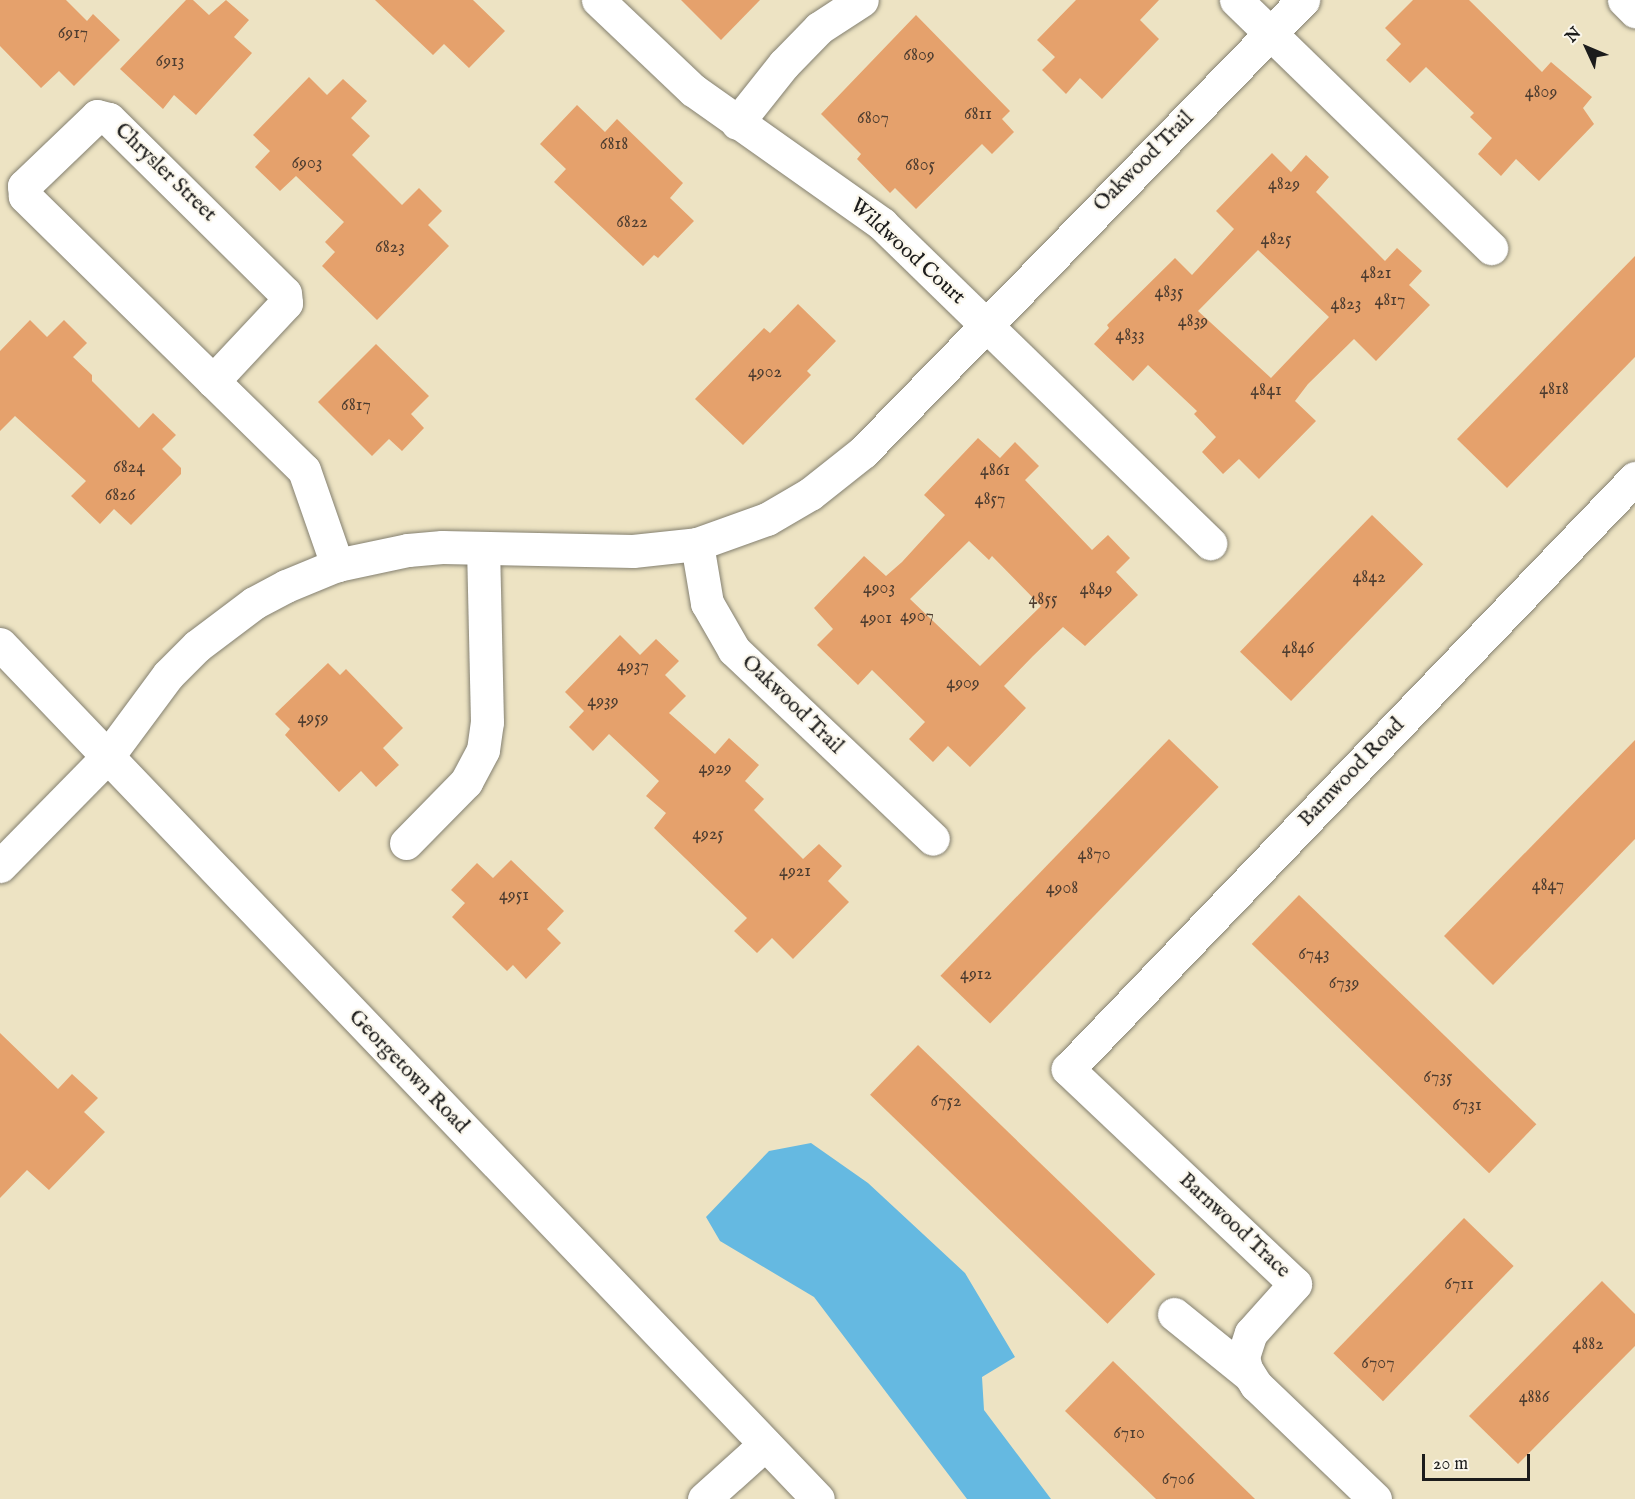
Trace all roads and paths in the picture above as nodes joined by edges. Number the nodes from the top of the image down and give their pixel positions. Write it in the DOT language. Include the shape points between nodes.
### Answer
graph roads {
  1 [pos="598,0"];
  2 [pos="862,0"];
  3 [pos="1236,0"];
  4 [pos="1303,0"];
  5 [pos="1624,0"];
  6 [pos="1635,11"];
  7 [pos="1270,34"];
  8 [pos="737,123"];
  9 [pos="1491,248"];
  10 [pos="985,324"];
  11 [pos="213,381"];
  12 [pos="1635,478"];
  13 [pos="1210,543"];
  14 [pos="697,544"];
  15 [pos="483,548"];
  16 [pos="337,565"];
  17 [pos="0,644"];
  18 [pos="108,756"];
  19 [pos="933,839"];
  20 [pos="406,843"];
  21 [pos="0,866"];
  22 [pos="1068,1069"];
  23 [pos="1174,1314"];
  24 [pos="1248,1374"];
  25 [pos="765,1444"];
  26 [pos="704,1499"];
  27 [pos="818,1499"];
  28 [pos="1376,1499"];
  1 -- 8 [label="street, Wildwood Court" via="672,73"];
  2 -- 8 [label="street" via="819,28"];
  3 -- 7 [label="street"];
  4 -- 7 [label="street, Oakwood Trail"];
  5 -- 6 [label="street"];
  7 -- 9 [label="street"];
  7 -- 10 [label="street, Oakwood Trail"];
  8 -- 10 [label="street, Wildwood Court" via="869,213"];
  10 -- 13 [label="street"];
  10 -- 14 [label="street, Oakwood Trail" via="862,452 824,484 767,519"];
  11 -- 11 [label="street, Chrysler Street" via="25,196 24,186 97,116 109,119 285,293 286,303"];
  11 -- 16 [label="street, Chrysler Street" via="304,470"];
  12 -- 22 [label="street, Barnwood Road"];
  14 -- 15 [label="street, Oakwood Trail" via="633,551"];
  14 -- 19 [label="street, Oakwood Trail" via="707,603 734,650"];
  15 -- 16 [label="street, Oakwood Trail" via="408,550"];
  15 -- 20 [label="street" via="488,722 483,750 466,782"];
  16 -- 18 [label="street, Oakwood Trail" via="254,603 197,646 168,675"];
  17 -- 18 [label="street, Georgetown Road"];
  18 -- 21 [label="street, Oakwood Trail"];
  18 -- 25 [label="street, Georgetown Road"];
  22 -- 24 [label="street, Barnwood Trace" via="1295,1284 1251,1333 1243,1356"];
  23 -- 24 [label="street"];
  24 -- 28 [label="street"];
  25 -- 26 [label="street"];
  25 -- 27 [label="street, Georgetown Road"];
}
